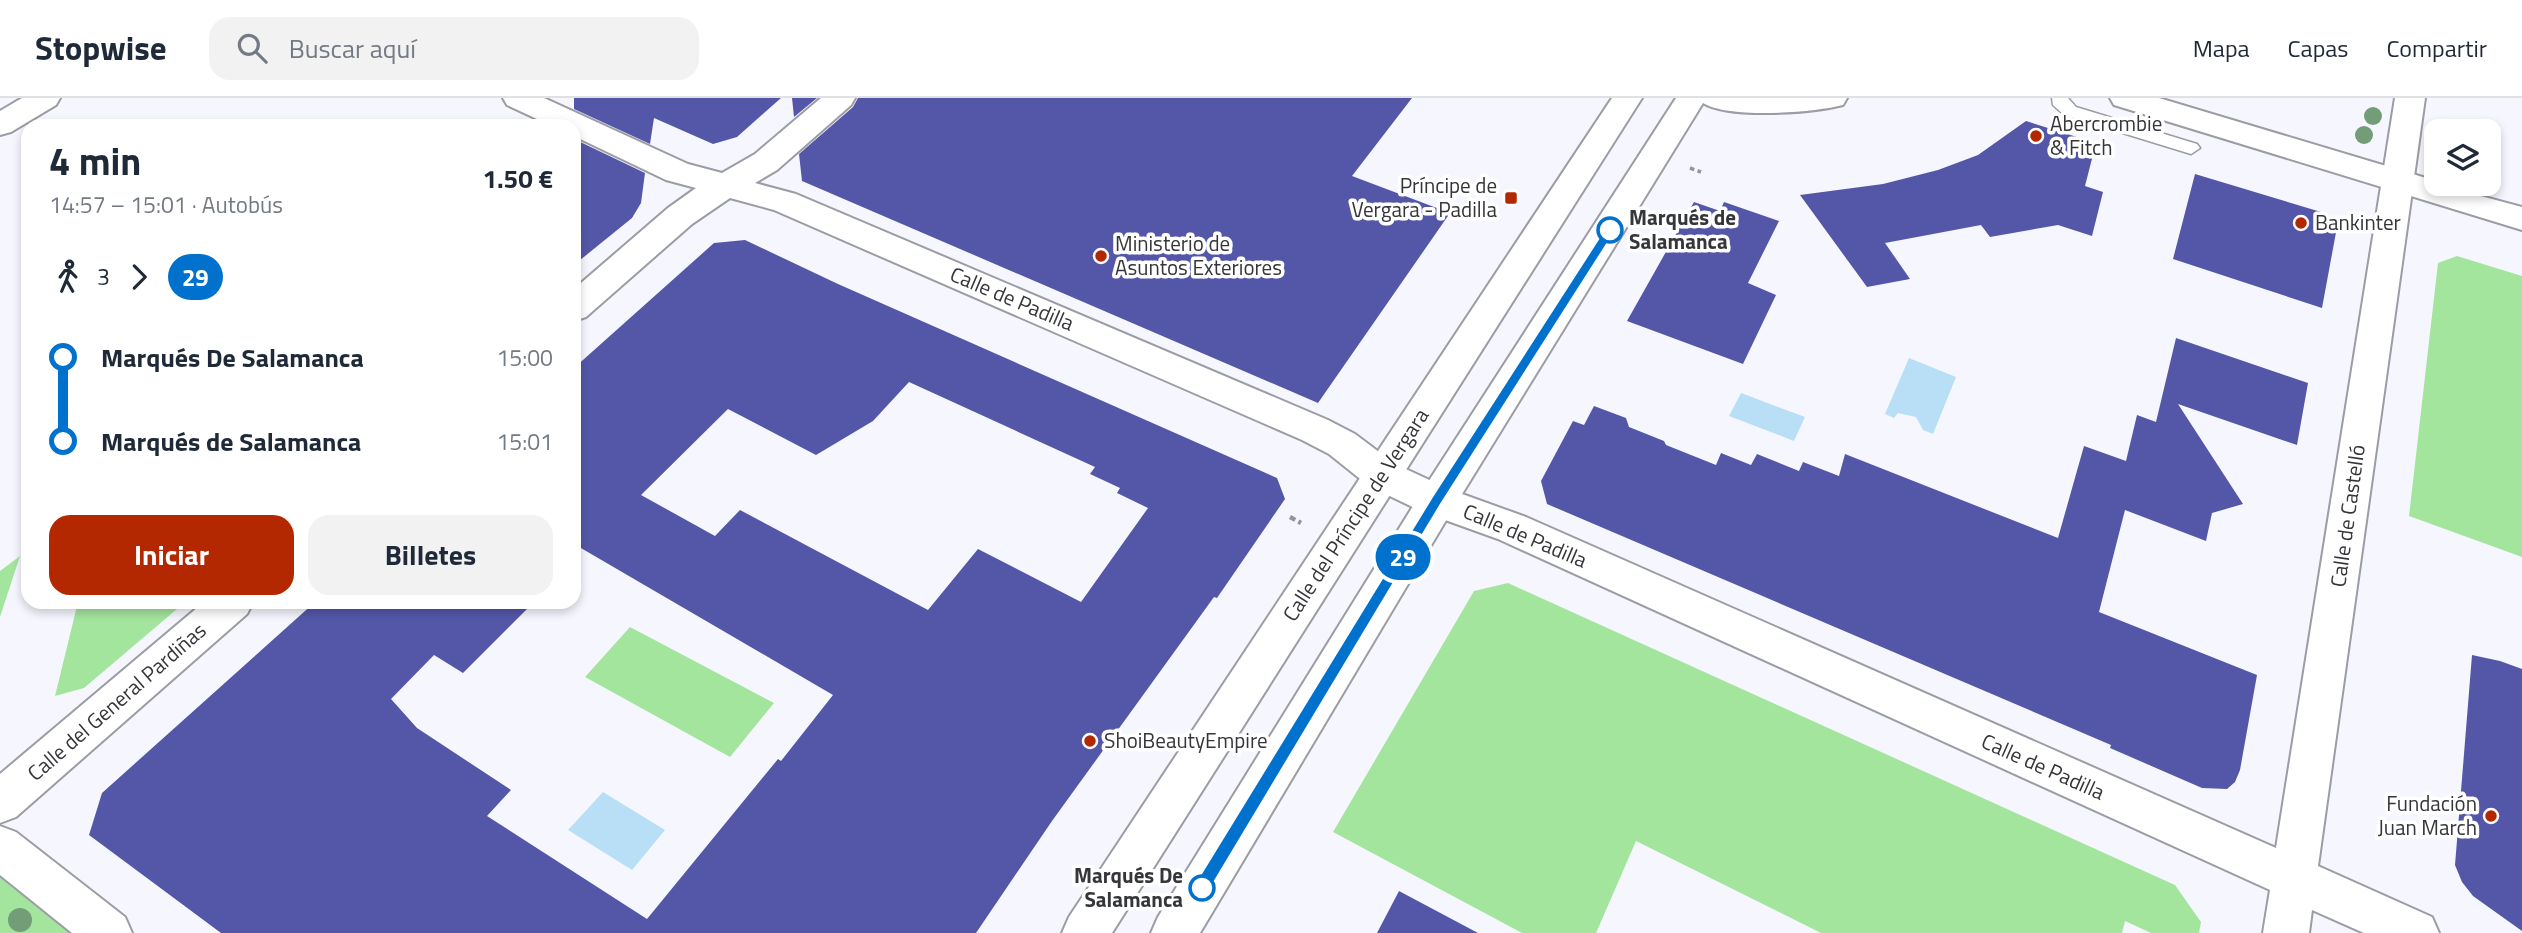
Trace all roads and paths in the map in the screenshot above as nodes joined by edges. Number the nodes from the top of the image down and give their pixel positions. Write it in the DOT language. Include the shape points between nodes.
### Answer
graph roads {
  1 [pos="45,98"];
  2 [pos="519,98"];
  3 [pos="840,98"];
  4 [pos="1627,98"];
  5 [pos="1690,98"];
  6 [pos="1716,98"];
  7 [pos="1832,98"];
  8 [pos="2060,98"];
  9 [pos="2125,98"];
  10 [pos="2410,98"];
  11 [pos="564,119"];
  12 [pos="0,125"];
  13 [pos="581,127"];
  14 [pos="2191,148"];
  15 [pos="2398,181"];
  16 [pos="726,186"];
  17 [pos="2522,219"];
  18 [pos="581,302"];
  19 [pos="1382,475"];
  20 [pos="1437,500"];
  21 [pos="225,609"];
  22 [pos="0,802"];
  23 [pos="0,847"];
  24 [pos="2294,879"];
  25 [pos="109,933"];
  26 [pos="1085,933"];
  27 [pos="1174,933"];
  28 [pos="2286,933"];
  29 [pos="2416,933"];
  1 -- 12 [label="street"];
  2 -- 11 [label="street, Calle de Padilla"];
  3 -- 16 [label="street" via="766,162"];
  4 -- 19 [label="street, Calle del Príncipe de Vergara"];
  5 -- 20 [label="street"];
  6 -- 7 [label="street" via="1746,103"];
  8 -- 14 [label="lane" via="2070,111"];
  9 -- 15 [label="street"];
  10 -- 15 [label="street, Calle de Castelló"];
  13 -- 16 [label="street, Calle de Padilla" via="677,172"];
  15 -- 17 [label="street"];
  15 -- 24 [label="street, Calle de Castelló"];
  16 -- 18 [label="street" via="680,216"];
  16 -- 19 [label="street, Calle de Padilla" via="785,202 1315,430"];
  19 -- 20 [label="street, Calle de Padilla"];
  19 -- 26 [label="street, Calle del Príncipe de Vergara"];
  20 -- 24 [label="street, Calle de Padilla" via="1512,528"];
  20 -- 27 [label="street"];
  21 -- 22 [label="street, Calle del General Pardiñas"];
  23 -- 25 [label="street"];
  24 -- 28 [label="street, Calle de Castelló"];
  24 -- 29 [label="street, Calle de Padilla"];
}
